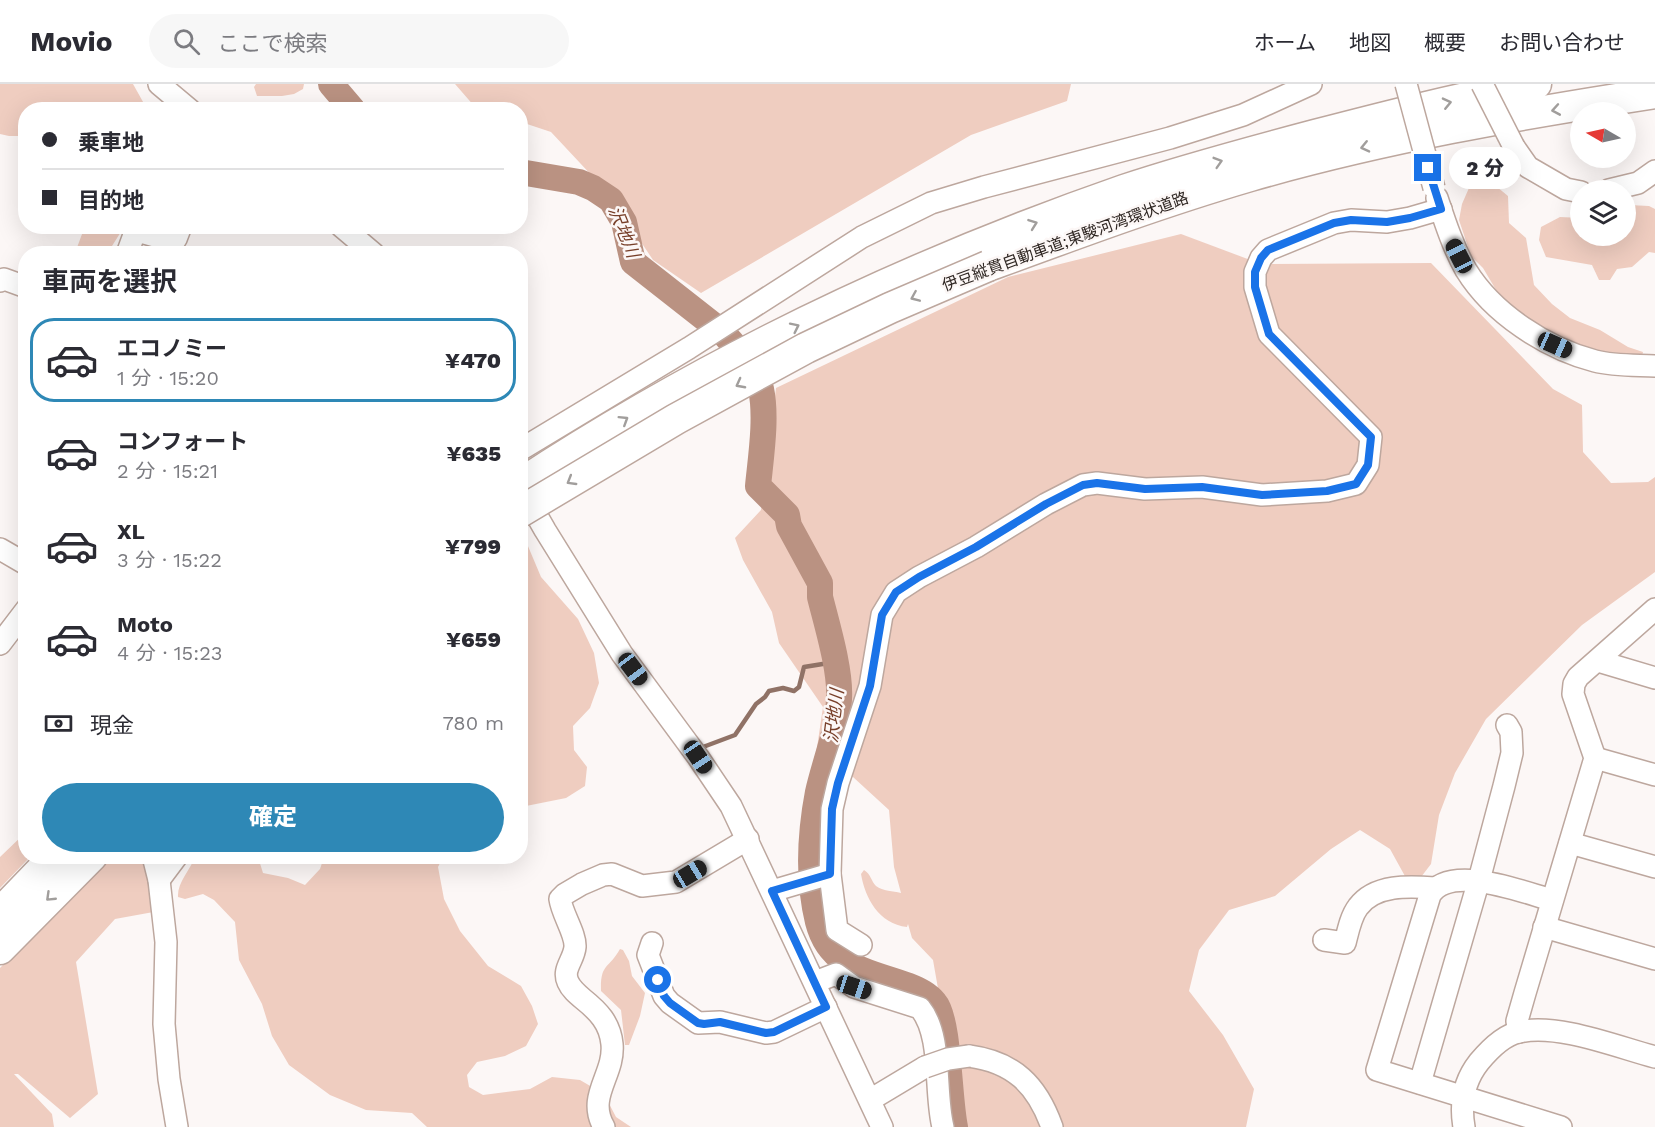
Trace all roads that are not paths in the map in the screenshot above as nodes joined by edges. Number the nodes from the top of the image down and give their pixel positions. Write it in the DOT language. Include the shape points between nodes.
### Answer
graph roads {
  1 [pos="159,84"];
  2 [pos="1311,84"];
  3 [pos="1406,84"];
  4 [pos="1514,85"];
  5 [pos="1655,93"];
  6 [pos="1655,98"];
  7 [pos="180,102"];
  8 [pos="1601,102"];
  9 [pos="1570,108"];
  10 [pos="1655,171"];
  11 [pos="1636,183"];
  12 [pos="1570,190"];
  13 [pos="1441,209"];
  14 [pos="148,234"];
  15 [pos="178,234"];
  16 [pos="350,234"];
  17 [pos="365,246"];
  18 [pos="983,255"];
  19 [pos="0,281"];
  20 [pos="18,284"];
  21 [pos="1655,366"];
  22 [pos="528,445"];
  23 [pos="528,480"];
  24 [pos="528,499"];
  25 [pos="528,507"];
  26 [pos="0,549"];
  27 [pos="18,559"];
  28 [pos="1655,609"];
  29 [pos="18,621"];
  30 [pos="0,645"];
  31 [pos="1598,661"];
  32 [pos="1655,678"];
  33 [pos="1507,725"];
  34 [pos="1595,758"];
  35 [pos="1655,775"];
  36 [pos="748,839"];
  37 [pos="1570,843"];
  38 [pos="48,864"];
  39 [pos="84,864"];
  40 [pos="1655,867"];
  41 [pos="156,870"];
  42 [pos="818,878"];
  43 [pos="1479,880"];
  44 [pos="1435,888"];
  45 [pos="772,891"];
  46 [pos="1552,900"];
  47 [pos="0,912"];
  48 [pos="1544,927"];
  49 [pos="1324,940"];
  50 [pos="652,943"];
  51 [pos="861,945"];
  52 [pos="0,949"];
  53 [pos="1655,959"];
  54 [pos="815,982"];
  55 [pos="826,1007"];
  56 [pos="1519,1032"];
  57 [pos="1655,1058"];
  58 [pos="1420,1083"];
  59 [pos="1463,1098"];
  60 [pos="870,1100"];
  61 [pos="177,1127"];
  62 [pos="604,1127"];
  63 [pos="882,1127"];
  64 [pos="943,1127"];
  65 [pos="1052,1127"];
  66 [pos="1464,1127"];
  67 [pos="1561,1127"];
  1 -- 7 [label="street"];
  2 -- 22 [label="street" via="1244,115 931,203 862,237"];
  3 -- 13 [label="street, bridge"];
  4 -- 12 [label="street, bridge" via="1514,147 1528,167"];
  18 -- 4 [label="highway, 伊豆縦貫自動車道;東駿河湾環状道路, one-way" via="1126,190 1247,153"];
  5 -- 8 [label="highway, 伊豆縦貫自動車道;東駿河湾環状道路"];
  6 -- 8 [label="highway"];
  9 -- 18 [label="highway, 伊豆縦貫自動車道;東駿河湾環状道路, one-way" via="1368,146 1251,176"];
  10 -- 11 [label="street"];
  13 -- 21 [label="street" via="1467,271 1505,313 1538,338 1596,361"];
  13 -- 42 [label="street" via="1387,222 1334,223 1268,250 1255,272 1255,287 1269,334 1371,437 1368,465 1356,484 1327,491 1262,495 1202,487 1083,485 896,592 882,615 870,686 838,783"];
  14 -- 15 [label="street" via="172,241"];
  16 -- 17 [label="street"];
  23 -- 18 [label="highway, 伊豆縦貫自動車道;東駿河湾環状道路, one-way" via="640,410 763,343 873,289"];
  18 -- 25 [label="highway, 伊豆縦貫自動車道;東駿河湾環状道路, one-way, bridge" via="676,419"];
  19 -- 20 [label="street"];
  24 -- 36 [label="street" via="622,654 698,757"];
  26 -- 27 [label="street"];
  28 -- 31 [label="street"];
  29 -- 30 [label="street"];
  31 -- 32 [label="street"];
  31 -- 34 [label="street" via="1578,677 1573,694"];
  33 -- 43 [label="street" via="1512,753"];
  34 -- 35 [label="street"];
  34 -- 37 [label="street"];
  36 -- 45 [label="street"];
  36 -- 62 [label="street" via="675,882 642,886 612,874 603,875 560,899 575,946 566,972 567,982 603,1018 610,1035 610,1060 597,1107"];
  37 -- 40 [label="street"];
  37 -- 46 [label="street"];
  38 -- 47 [label="highway"];
  39 -- 52 [label="highway, one-way"];
  41 -- 61 [label="street" via="166,942 164,1024"];
  42 -- 45 [label="street"];
  42 -- 51 [label="street" via="837,930"];
  43 -- 44 [label="street" via="1444,883"];
  43 -- 46 [label="street"];
  43 -- 58 [label="street"];
  44 -- 49 [label="street" via="1395,888 1375,893 1357,908 1345,943"];
  44 -- 58 [label="street" via="1377,1070"];
  45 -- 54 [label="street"];
  46 -- 48 [label="street"];
  48 -- 53 [label="street"];
  48 -- 56 [label="street" via="1517,1021"];
  50 -- 55 [label="street" via="648,955 664,996 698,1023 729,1023 766,1033"];
  54 -- 55 [label="street"];
  54 -- 64 [label="street" via="836,974 854,987 920,1008 928,1017"];
  55 -- 60 [label="street"];
  56 -- 57 [label="street" via="1570,1034"];
  56 -- 59 [label="street" via="1483,1057 1472,1070"];
  58 -- 59 [label="street"];
  59 -- 66 [label="street"];
  59 -- 67 [label="street"];
  60 -- 63 [label="street"];
  60 -- 65 [label="street, bridge" via="925,1067 969,1056 996,1062 1026,1080"];
}
